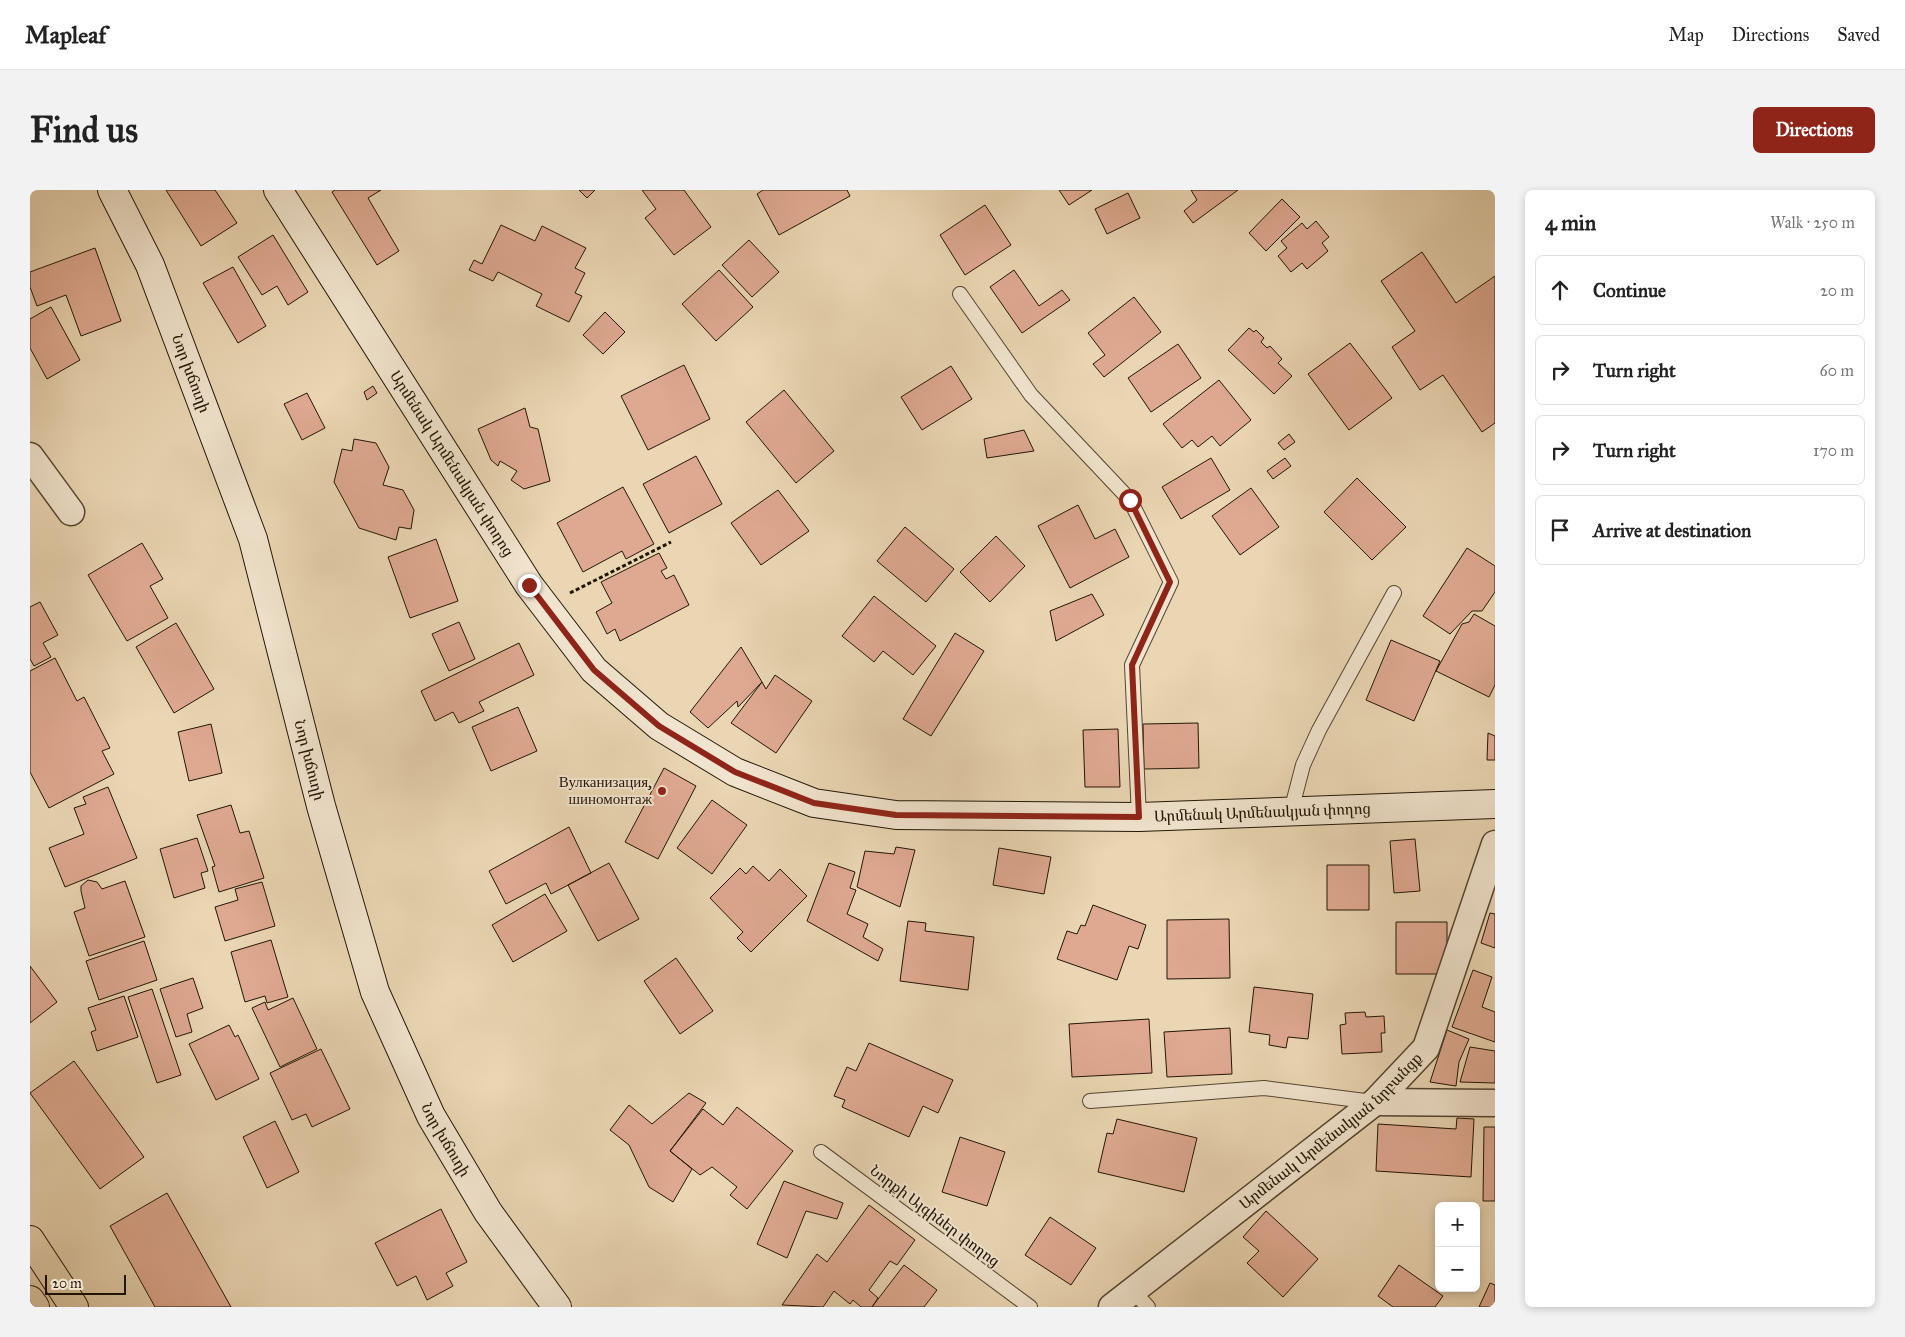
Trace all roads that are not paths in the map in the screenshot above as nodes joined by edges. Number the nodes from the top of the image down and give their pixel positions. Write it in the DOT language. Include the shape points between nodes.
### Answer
graph roads {
  1 [pos="112,190"];
  2 [pos="278,190"];
  3 [pos="960,294"];
  4 [pos="30,456"];
  5 [pos="71,512"];
  6 [pos="1394,593"];
  7 [pos="1495,804"];
  8 [pos="1291,811"];
  9 [pos="1139,817"];
  10 [pos="1495,844"];
  11 [pos="1090,1102"];
  12 [pos="1374,1102"];
  13 [pos="1495,1103"];
  14 [pos="821,1152"];
  15 [pos="30,1240"];
  16 [pos="1140,1299"];
  17 [pos="30,1300"];
  18 [pos="35,1307"];
  19 [pos="74,1307"];
  20 [pos="557,1307"];
  21 [pos="1030,1307"];
  22 [pos="1112,1307"];
  1 -- 20 [label="main road, Նոր խճուղի" via="150,266 253,539 321,806 375,992 431,1116 488,1212"];
  2 -- 9 [label="main road, Արմենակ Արմենակյան փողոց" via="529,585 594,670 659,726 735,772 814,803 896,815"];
  3 -- 9 [label="lane" via="1031,395 1130,500 1170,582 1132,665"];
  4 -- 5 [label="street"];
  6 -- 8 [label="lane" via="1318,730 1303,765"];
  7 -- 8 [label="main road, Արմենակ Արմենակյան փողոց"];
  8 -- 9 [label="main road, Արմենակ Արմենակյան փողոց"];
  10 -- 12 [label="street, Արմենակ Արմենակյան նրբանցք" via="1426,1048"];
  11 -- 12 [label="lane" via="1264,1088"];
  12 -- 13 [label="street"];
  12 -- 16 [label="street, Արմենակ Արմենակյան նրբանցք"];
  14 -- 21 [label="lane, Նորքի Այգիներ փողոց"];
  15 -- 19 [label="main road"];
  16 -- 22 [label="street, Արմենակ Արմենակյան նրբանցք"];
  17 -- 18 [label="main road"];
}
